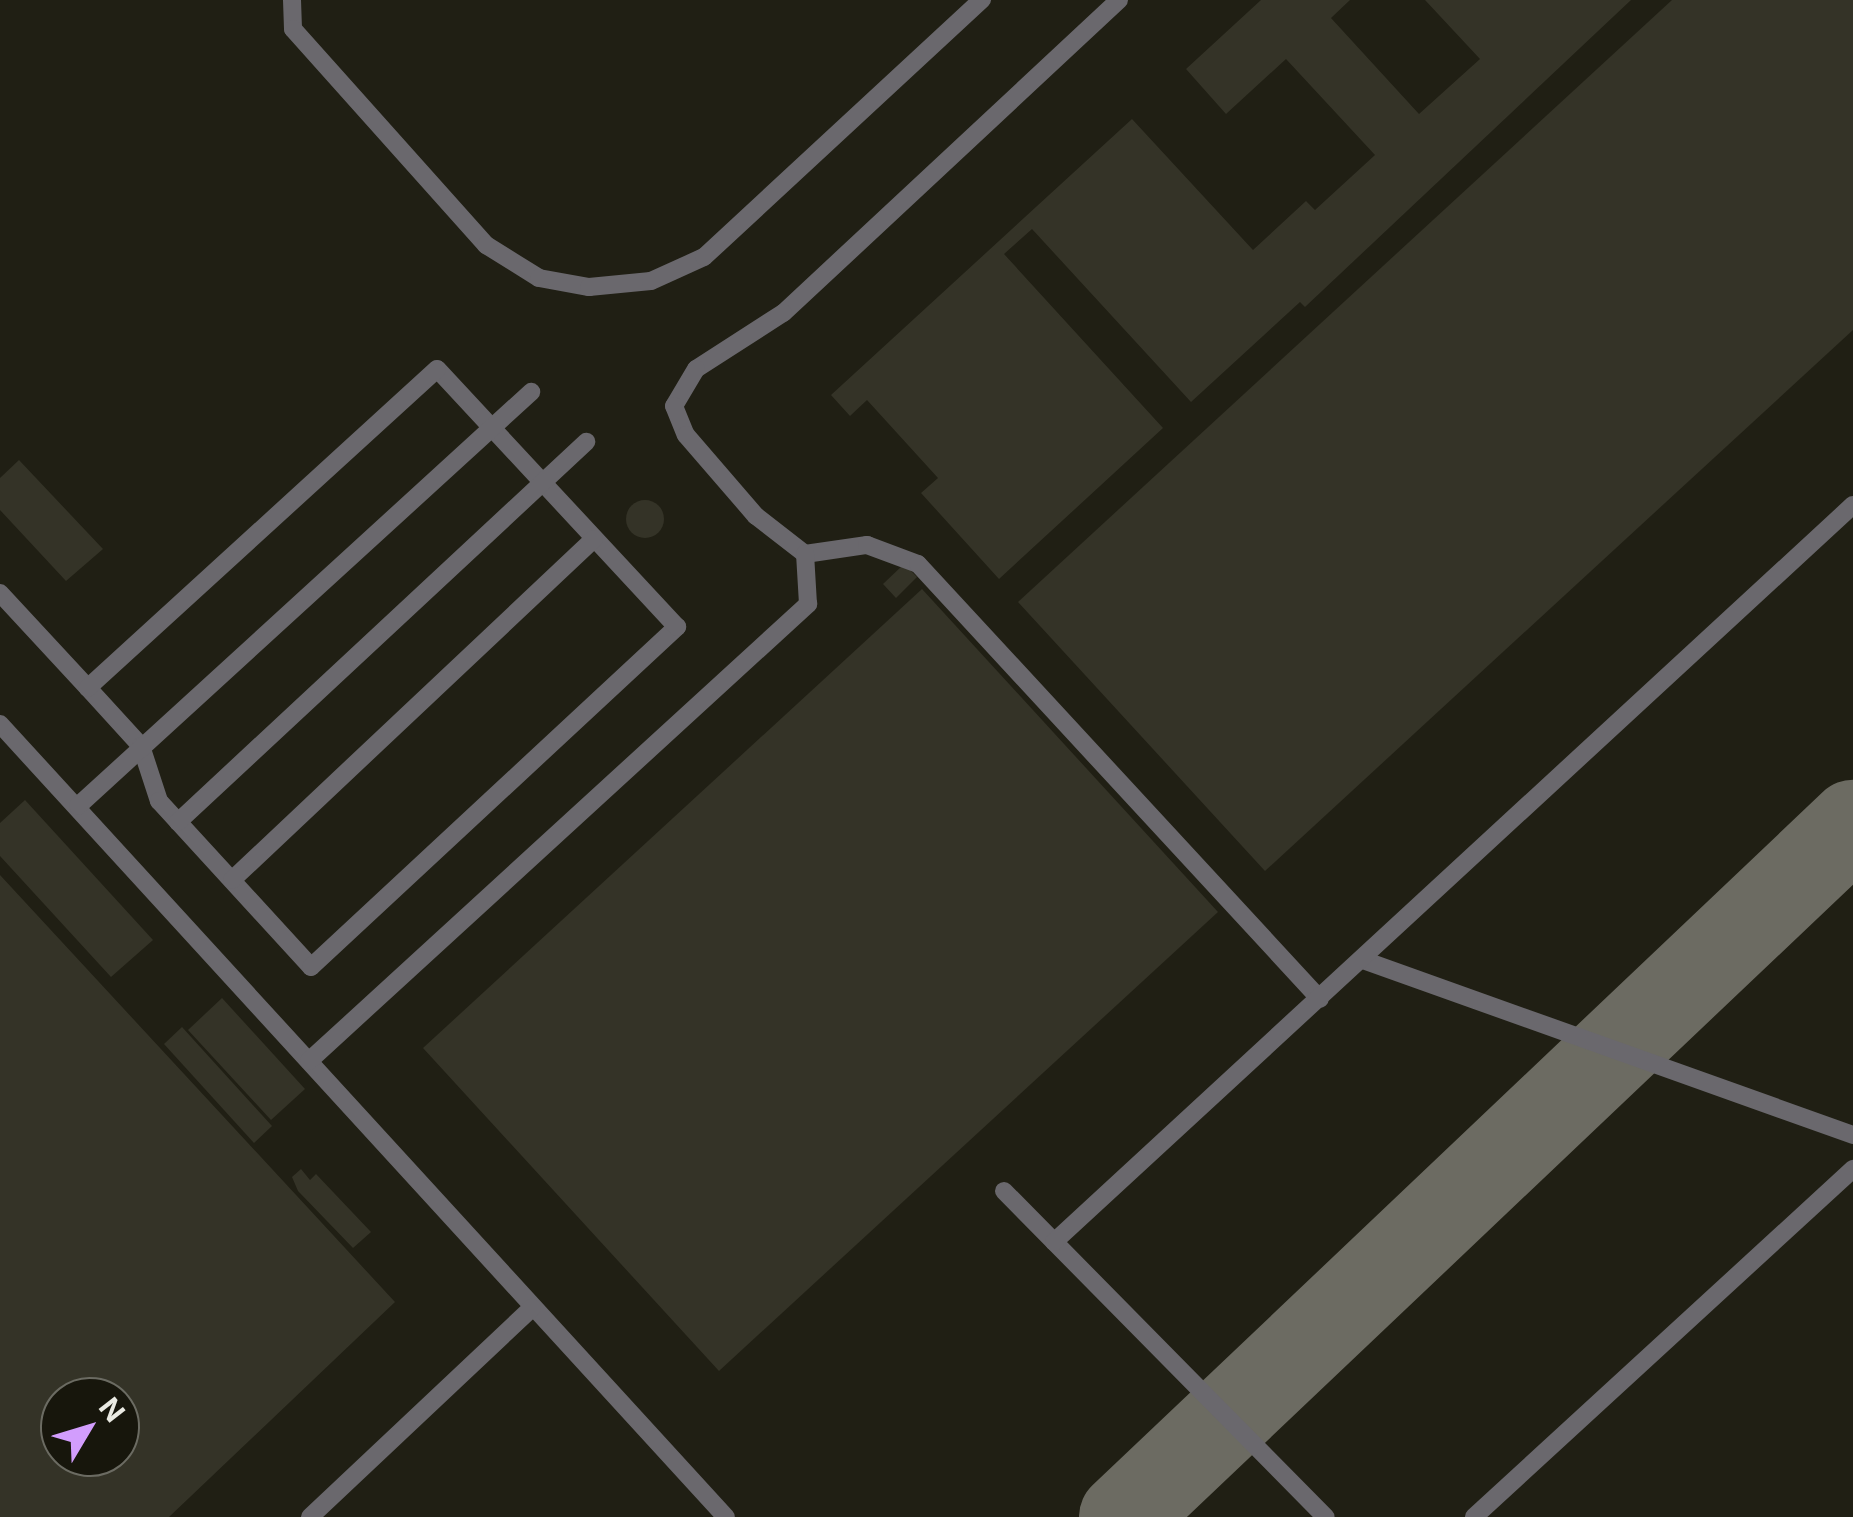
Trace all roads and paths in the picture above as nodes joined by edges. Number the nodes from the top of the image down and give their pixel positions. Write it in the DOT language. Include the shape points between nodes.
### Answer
graph roads {
  1 [pos="292,0"];
  2 [pos="982,0"];
  3 [pos="1119,0"];
  4 [pos="531,392"];
  5 [pos="491,428"];
  6 [pos="586,442"];
  7 [pos="543,484"];
  8 [pos="1853,505"];
  9 [pos="594,539"];
  10 [pos="805,554"];
  11 [pos="0,594"];
  12 [pos="88,688"];
  13 [pos="0,724"];
  14 [pos="141,746"];
  15 [pos="78,806"];
  16 [pos="178,822"];
  17 [pos="232,880"];
  18 [pos="1364,960"];
  19 [pos="1320,999"];
  20 [pos="309,1062"];
  21 [pos="1853,1134"];
  22 [pos="1853,1170"];
  23 [pos="1004,1190"];
  24 [pos="1054,1242"];
  25 [pos="532,1308"];
  26 [pos="310,1517"];
  27 [pos="726,1517"];
  28 [pos="1326,1517"];
  29 [pos="1474,1517"];
  1 -- 2 [label="lane" via="294,29 486,245 539,278 589,287 651,281 704,256"];
  3 -- 10 [label="lane" via="784,313 696,369 674,406 686,436 756,516"];
  4 -- 5 [label="lane"];
  5 -- 7 [label="lane"];
  5 -- 12 [label="lane" via="437,369"];
  5 -- 14 [label="lane"];
  6 -- 7 [label="lane"];
  7 -- 9 [label="lane"];
  7 -- 16 [label="lane"];
  8 -- 18 [label="lane"];
  9 -- 17 [label="lane"];
  9 -- 17 [label="lane" via="676,628 311,967"];
  10 -- 19 [label="lane" via="867,545 918,564"];
  10 -- 20 [label="lane" via="808,604"];
  11 -- 12 [label="lane"];
  12 -- 14 [label="lane"];
  13 -- 15 [label="lane"];
  14 -- 15 [label="lane"];
  14 -- 16 [label="lane" via="159,801"];
  15 -- 20 [label="lane"];
  16 -- 17 [label="lane"];
  18 -- 19 [label="lane"];
  18 -- 21 [label="lane"];
  19 -- 24 [label="lane"];
  20 -- 25 [label="lane"];
  22 -- 29 [label="lane"];
  23 -- 24 [label="lane"];
  24 -- 28 [label="lane"];
  25 -- 26 [label="lane"];
  25 -- 27 [label="lane"];
}
